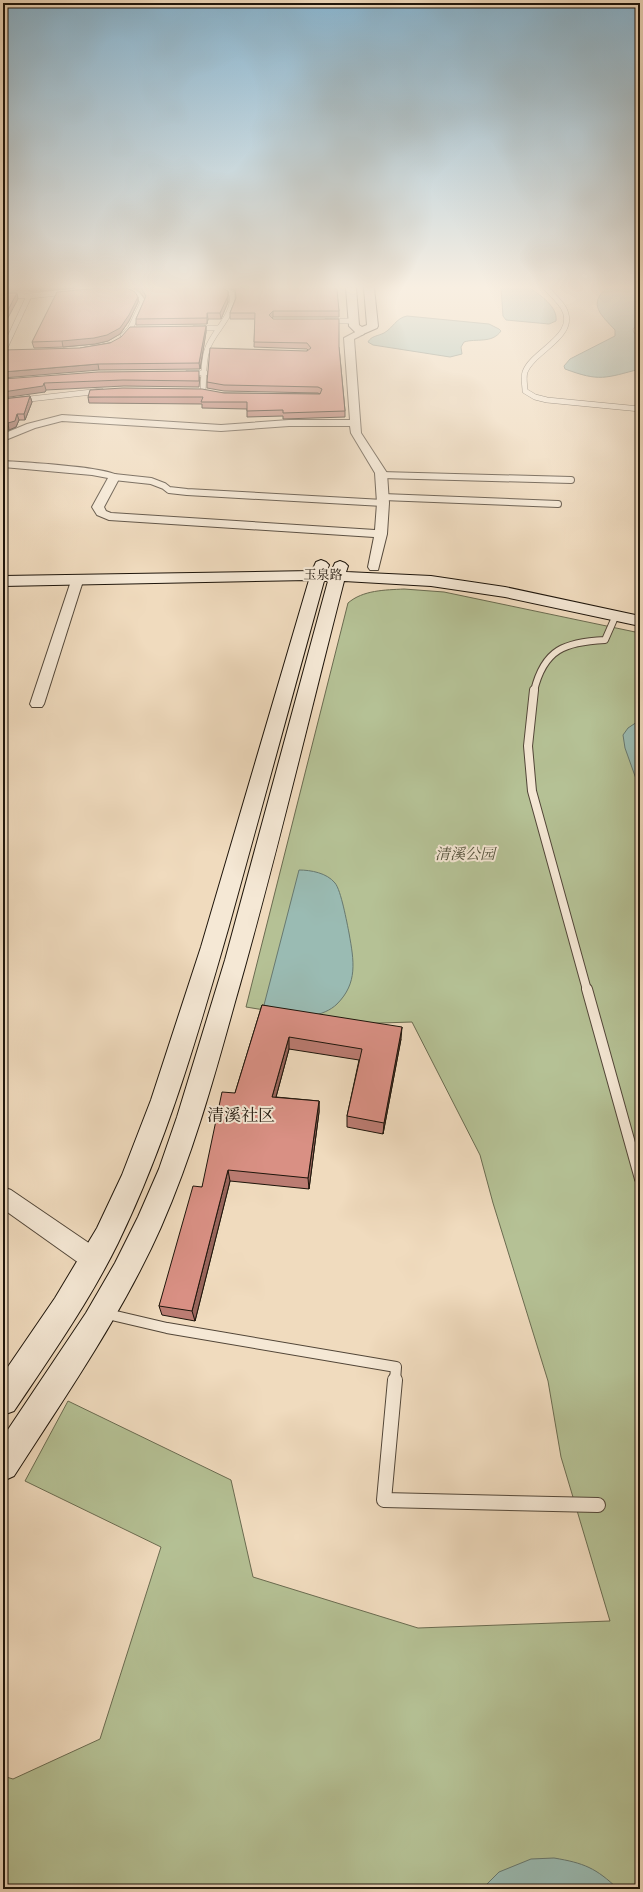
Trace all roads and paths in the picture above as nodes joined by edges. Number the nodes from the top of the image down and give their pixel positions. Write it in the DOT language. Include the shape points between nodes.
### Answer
graph roads {
  1 [pos="205,376"];
  2 [pos="352,376"];
  3 [pos="524,376"];
  4 [pos="195,390"];
  5 [pos="110,391"];
  6 [pos="203,391"];
  7 [pos="210,392"];
  8 [pos="3,402"];
  9 [pos="640,409"];
  10 [pos="355,423"];
  11 [pos="3,438"];
  12 [pos="3,464"];
  13 [pos="381,475"];
  14 [pos="114,478"];
  15 [pos="571,480"];
  16 [pos="383,500"];
  17 [pos="558,504"];
  18 [pos="381,534"];
  19 [pos="374,567"];
  20 [pos="3,571"];
  21 [pos="329,571"];
  22 [pos="3,581"];
  23 [pos="77,581"];
  24 [pos="640,610"];
  25 [pos="616,616"];
  26 [pos="640,621"];
  27 [pos="37,704"];
  28 [pos="640,1179"];
  29 [pos="3,1197"];
  30 [pos="94,1260"];
  31 [pos="102,1313"];
  32 [pos="3,1400"];
  33 [pos="3,1465"];
  34 [pos="598,1505"];
  1 -- 6 [label="lane"];
  2 -- 10 [label="street"];
  3 -- 9 [label="lane" via="525,391 535,397"];
  4 -- 6 [label="lane"];
  5 -- 8 [label="lane"];
  6 -- 7 [label="lane"];
  10 -- 11 [label="street" via="289,423 221,428 62,418 31,426"];
  10 -- 13 [label="street" via="356,433"];
  12 -- 14 [label="street" via="92,472"];
  13 -- 15 [label="lane"];
  13 -- 16 [label="street"];
  14 -- 16 [label="lane" via="152,482 164,485 169,490 187,492"];
  14 -- 18 [label="street" via="98,507 109,516"];
  16 -- 17 [label="lane"];
  16 -- 18 [label="street"];
  18 -- 19 [label="street"];
  19 -- 21 [label="street, 玉泉路"];
  19 -- 24 [label="street, 玉泉路" via="471,576"];
  20 -- 21 [label="street, 玉泉路"];
  21 -- 23 [label="street, 玉泉路"];
  21 -- 25 [label="street, 玉泉路" via="468,586"];
  21 -- 30 [label="street" via="160,1112 133,1181"];
  21 -- 31 [label="street" via="236,960 190,1117 149,1224"];
  22 -- 23 [label="street, 玉泉路"];
  23 -- 27 [label="street"];
  25 -- 26 [label="street, 玉泉路"];
  25 -- 28 [label="lane" via="605,640 570,644 557,650 540,669 533,686 528,746 532,791"];
  29 -- 30 [label="street"];
  30 -- 32 [label="street" via="66,1308"];
  31 -- 33 [label="street"];
  31 -- 34 [label="lane" via="167,1328 396,1367 384,1500"];
}
